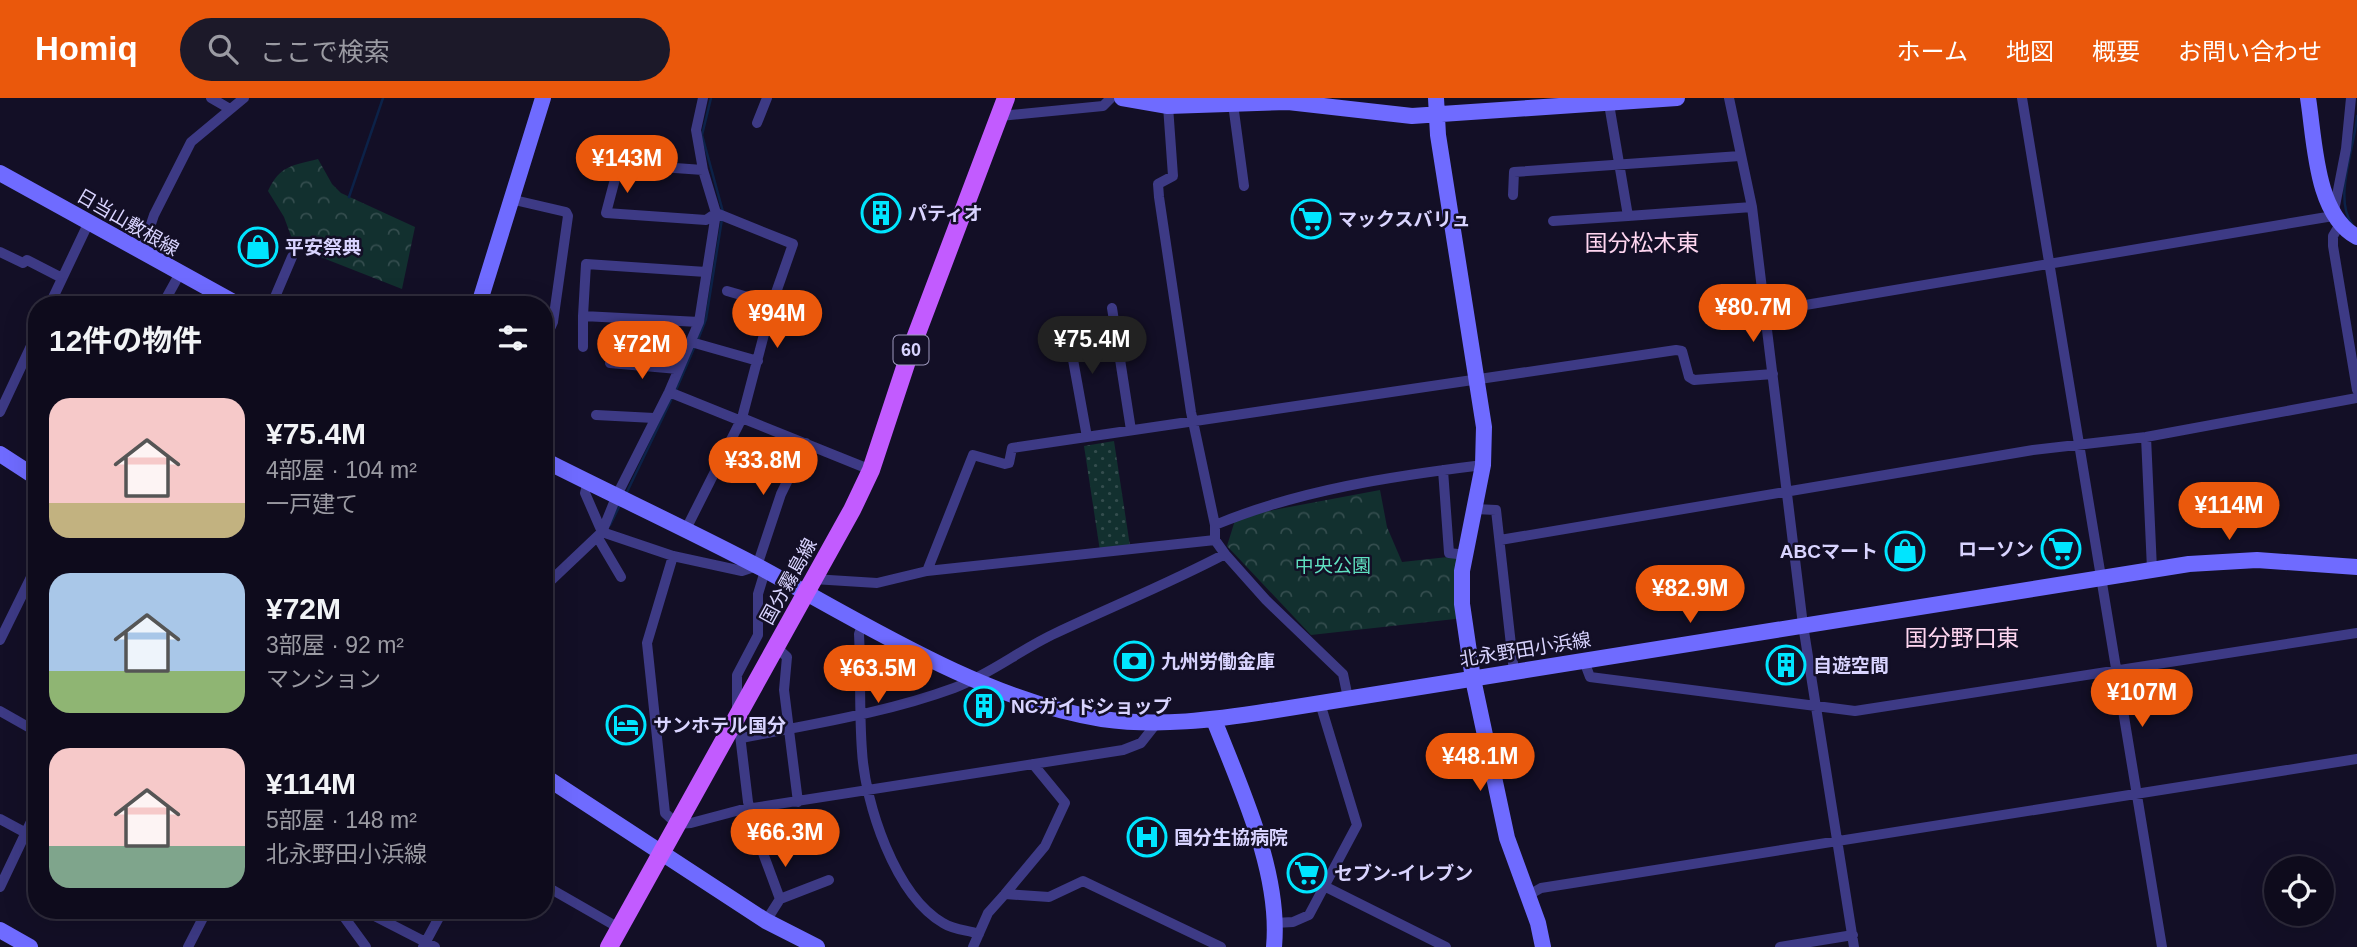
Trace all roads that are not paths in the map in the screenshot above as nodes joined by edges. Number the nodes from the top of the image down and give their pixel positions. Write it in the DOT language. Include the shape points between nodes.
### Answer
graph roads {
  1 [pos="211,98"];
  2 [pos="244,98"];
  3 [pos="704,98"];
  4 [pos="766,98"];
  5 [pos="1006,98"];
  6 [pos="1111,98"];
  7 [pos="1122,98"];
  8 [pos="1677,98"];
  9 [pos="1729,98"];
  10 [pos="2022,98"];
  11 [pos="2308,98"];
  12 [pos="2351,98"];
  13 [pos="539,99"];
  14 [pos="1213,101"];
  15 [pos="1233,104"];
  16 [pos="1609,104"];
  17 [pos="1168,106"];
  18 [pos="1436,106"];
  19 [pos="230,109"];
  20 [pos="1000,116"];
  21 [pos="757,123"];
  22 [pos="2352,149"];
  23 [pos="1740,156"];
  24 [pos="1620,165"];
  25 [pos="703,170"];
  26 [pos="0,173"];
  27 [pos="1244,186"];
  28 [pos="1513,195"];
  29 [pos="510,199"];
  30 [pos="1752,207"];
  31 [pos="721,214"];
  32 [pos="1628,216"];
  33 [pos="2337,220"];
  34 [pos="1553,221"];
  35 [pos="88,223"];
  36 [pos="2357,237"];
  37 [pos="0,252"];
  38 [pos="141,254"];
  39 [pos="292,257"];
  40 [pos="2050,264"];
  41 [pos="706,272"];
  42 [pos="178,275"];
  43 [pos="62,278"];
  44 [pos="727,291"];
  45 [pos="54,296"];
  46 [pos="167,296"];
  47 [pos="221,296"];
  48 [pos="275,296"];
  49 [pos="481,296"];
  50 [pos="772,304"];
  51 [pos="1112,308"];
  52 [pos="1764,312"];
  53 [pos="583,316"];
  54 [pos="1066,321"];
  55 [pos="553,322"];
  56 [pos="699,322"];
  57 [pos="696,343"];
  58 [pos="583,347"];
  59 [pos="28,352"];
  60 [pos="758,361"];
  61 [pos="610,363"];
  62 [pos="678,369"];
  63 [pos="1773,374"];
  64 [pos="1476,379"];
  65 [pos="2357,390"];
  66 [pos="673,394"];
  67 [pos="2357,398"];
  68 [pos="0,412"];
  69 [pos="596,415"];
  70 [pos="654,418"];
  71 [pos="741,419"];
  72 [pos="1193,421"];
  73 [pos="1130,430"];
  74 [pos="1087,437"];
  75 [pos="2146,437"];
  76 [pos="806,443"];
  77 [pos="2077,445"];
  78 [pos="0,454"];
  79 [pos="553,464"];
  80 [pos="1483,465"];
  81 [pos="871,470"];
  82 [pos="1443,470"];
  83 [pos="28,472"];
  84 [pos="588,482"];
  85 [pos="1788,493"];
  86 [pos="621,497"];
  87 [pos="1475,509"];
  88 [pos="1215,525"];
  89 [pos="685,531"];
  90 [pos="604,534"];
  91 [pos="1215,540"];
  92 [pos="1500,540"];
  93 [pos="1225,554"];
  94 [pos="1466,555"];
  95 [pos="673,556"];
  96 [pos="761,568"];
  97 [pos="2357,568"];
  98 [pos="2152,569"];
  99 [pos="927,571"];
  100 [pos="621,577"];
  101 [pos="2102,577"];
  102 [pos="553,579"];
  103 [pos="28,583"];
  104 [pos="809,586"];
  105 [pos="863,622"];
  106 [pos="1803,625"];
  107 [pos="2357,634"];
  108 [pos="0,640"];
  109 [pos="775,646"];
  110 [pos="1584,661"];
  111 [pos="2116,669"];
  112 [pos="1514,672"];
  113 [pos="975,679"];
  114 [pos="1472,679"];
  115 [pos="1348,698"];
  116 [pos="1320,703"];
  117 [pos="1816,707"];
  118 [pos="0,712"];
  119 [pos="863,713"];
  120 [pos="1214,720"];
  121 [pos="1156,724"];
  122 [pos="736,726"];
  123 [pos="28,727"];
  124 [pos="788,729"];
  125 [pos="2357,759"];
  126 [pos="1033,764"];
  127 [pos="553,785"];
  128 [pos="868,790"];
  129 [pos="2136,794"];
  130 [pos="798,802"];
  131 [pos="750,809"];
  132 [pos="0,819"];
  133 [pos="677,824"];
  134 [pos="28,829"];
  135 [pos="26,833"];
  136 [pos="1838,842"];
  137 [pos="662,855"];
  138 [pos="4,871"];
  139 [pos="829,880"];
  140 [pos="0,887"];
  141 [pos="1326,887"];
  142 [pos="553,890"];
  143 [pos="1005,894"];
  144 [pos="1527,896"];
  145 [pos="780,899"];
  146 [pos="202,919"];
  147 [pos="346,919"];
  148 [pos="380,919"];
  149 [pos="439,919"];
  150 [pos="766,921"];
  151 [pos="1275,923"];
  152 [pos="619,928"];
  153 [pos="0,930"];
  154 [pos="979,934"];
  155 [pos="1854,941"];
  156 [pos="428,945"];
  157 [pos="30,947"];
  158 [pos="188,947"];
  159 [pos="366,947"];
  160 [pos="609,947"];
  161 [pos="817,947"];
  162 [pos="973,947"];
  163 [pos="1221,947"];
  164 [pos="1274,947"];
  165 [pos="1446,947"];
  166 [pos="1543,947"];
  167 [pos="1780,947"];
  168 [pos="2162,947"];
  1 -- 19 [label="street"];
  2 -- 19 [label="street"];
  3 -- 25 [label="street" via="696,130"];
  4 -- 21 [label="street"];
  5 -- 20 [label="main road, 国分霧島線 / 60"];
  6 -- 20 [label="street" via="1103,106"];
  7 -- 17 [label="street"];
  8 -- 16 [label="street"];
  9 -- 23 [label="street"];
  10 -- 40 [label="street"];
  11 -- 33 [label="street" via="2324,191"];
  12 -- 22 [label="street"];
  13 -- 29 [label="street"];
  14 -- 15 [label="street"];
  14 -- 17 [label="street"];
  15 -- 18 [label="street" via="1288,102 1412,116"];
  15 -- 27 [label="street"];
  16 -- 18 [label="street"];
  16 -- 24 [label="street"];
  17 -- 72 [label="street" via="1174,176 1158,184"];
  18 -- 64 [label="street"];
  19 -- 38 [label="street" via="191,142 154,215"];
  20 -- 81 [label="main road, 国分霧島線 / 60" via="911,349"];
  22 -- 33 [label="street"];
  23 -- 24 [label="street"];
  23 -- 30 [label="street"];
  24 -- 28 [label="street" via="1514,172"];
  24 -- 32 [label="street"];
  25 -- 31 [label="street"];
  25 -- 31 [label="street" via="619,164 606,213 706,220"];
  26 -- 35 [label="street, 日当山敷根線"];
  29 -- 49 [label="street"];
  29 -- 55 [label="street" via="568,216"];
  30 -- 32 [label="street"];
  30 -- 52 [label="street"];
  31 -- 41 [label="street"];
  31 -- 50 [label="street" via="793,244"];
  32 -- 34 [label="street"];
  33 -- 36 [label="street"];
  33 -- 40 [label="street"];
  33 -- 65 [label="street" via="2333,246"];
  35 -- 38 [label="street, 日当山敷根線"];
  35 -- 43 [label="street"];
  37 -- 43 [label="street"];
  38 -- 42 [label="street, 日当山敷根線"];
  39 -- 48 [label="street"];
  40 -- 52 [label="street"];
  40 -- 77 [label="street"];
  41 -- 53 [label="street" via="586,264"];
  41 -- 56 [label="street"];
  42 -- 46 [label="street"];
  42 -- 47 [label="street, 日当山敷根線"];
  43 -- 45 [label="street"];
  44 -- 50 [label="street"];
  50 -- 60 [label="street"];
  51 -- 73 [label="street"];
  52 -- 63 [label="street"];
  53 -- 56 [label="street"];
  53 -- 58 [label="street"];
  54 -- 74 [label="street"];
  56 -- 57 [label="street"];
  57 -- 60 [label="street"];
  57 -- 62 [label="street"];
  59 -- 68 [label="street"];
  60 -- 71 [label="street"];
  61 -- 62 [label="street"];
  62 -- 66 [label="street"];
  63 -- 64 [label="street" via="1694,380 1682,351 1676,351"];
  63 -- 85 [label="street"];
  64 -- 72 [label="street"];
  64 -- 80 [label="street" via="1484,427"];
  66 -- 70 [label="street"];
  66 -- 71 [label="street"];
  67 -- 75 [label="street"];
  69 -- 70 [label="street"];
  70 -- 86 [label="street"];
  71 -- 76 [label="street"];
  71 -- 89 [label="street"];
  72 -- 73 [label="street"];
  72 -- 88 [label="street"];
  73 -- 74 [label="street"];
  74 -- 99 [label="street" via="1012,448 1005,464 973,455 969,458"];
  75 -- 77 [label="street"];
  75 -- 98 [label="street"];
  76 -- 81 [label="street"];
  76 -- 96 [label="street" via="778,503"];
  77 -- 85 [label="street"];
  77 -- 101 [label="street"];
  78 -- 83 [label="street"];
  79 -- 84 [label="street"];
  80 -- 82 [label="street"];
  80 -- 87 [label="street"];
  81 -- 104 [label="main road, 国分霧島線 / 60"];
  82 -- 88 [label="street" via="1367,481 1270,505"];
  82 -- 94 [label="street" via="1449,553"];
  84 -- 86 [label="street"];
  84 -- 90 [label="street" via="585,493"];
  85 -- 92 [label="street"];
  85 -- 106 [label="street"];
  86 -- 89 [label="street"];
  86 -- 90 [label="street"];
  87 -- 92 [label="street" via="1496,510"];
  87 -- 94 [label="street"];
  88 -- 91 [label="street"];
  89 -- 96 [label="street"];
  90 -- 95 [label="street"];
  90 -- 100 [label="street"];
  90 -- 102 [label="street"];
  91 -- 93 [label="street"];
  91 -- 99 [label="street"];
  92 -- 112 [label="street"];
  93 -- 113 [label="street" via="1054,634"];
  93 -- 115 [label="street" via="1343,674"];
  94 -- 114 [label="street" via="1462,604"];
  95 -- 96 [label="street" via="742,572"];
  95 -- 133 [label="street" via="648,642 665,813"];
  96 -- 104 [label="street"];
  96 -- 122 [label="street" via="758,635 737,675"];
  97 -- 98 [label="street, 北永野田小浜線" via="2238,560"];
  98 -- 101 [label="street, 北永野田小浜線"];
  99 -- 104 [label="street" via="877,583"];
  101 -- 106 [label="street, 北永野田小浜線"];
  101 -- 111 [label="street"];
  103 -- 108 [label="street"];
  104 -- 105 [label="street, 北永野田小浜線"];
  104 -- 109 [label="main road, 国分霧島線 / 60"];
  105 -- 113 [label="street, 北永野田小浜線"];
  105 -- 119 [label="street" via="859,634"];
  106 -- 110 [label="street, 北永野田小浜線"];
  106 -- 117 [label="street"];
  107 -- 111 [label="street"];
  109 -- 122 [label="main road, 国分霧島線 / 60"];
  109 -- 124 [label="street" via="787,657"];
  110 -- 112 [label="street, 北永野田小浜線"];
  110 -- 117 [label="street" via="1590,677"];
  111 -- 117 [label="street" via="1855,711"];
  111 -- 129 [label="street"];
  112 -- 114 [label="street, 北永野田小浜線"];
  113 -- 119 [label="street"];
  113 -- 121 [label="street, 北永野田小浜線" via="1047,707 1100,719"];
  114 -- 115 [label="street, 北永野田小浜線"];
  114 -- 144 [label="street" via="1507,838"];
  115 -- 116 [label="street, 北永野田小浜線"];
  116 -- 120 [label="street, 北永野田小浜線"];
  116 -- 141 [label="street" via="1357,825"];
  117 -- 136 [label="street"];
  118 -- 123 [label="street"];
  119 -- 124 [label="street"];
  119 -- 128 [label="street"];
  120 -- 121 [label="street, 北永野田小浜線"];
  120 -- 151 [label="street" via="1267,862"];
  121 -- 126 [label="street" via="1148,737 1132,747"];
  122 -- 124 [label="street"];
  122 -- 131 [label="street"];
  122 -- 133 [label="main road, 国分霧島線 / 60"];
  124 -- 130 [label="street"];
  125 -- 129 [label="street"];
  126 -- 128 [label="street"];
  126 -- 143 [label="street" via="1065,803 1045,846"];
  127 -- 137 [label="street"];
  128 -- 130 [label="street"];
  128 -- 154 [label="street" via="903,882 943,923"];
  129 -- 136 [label="street"];
  129 -- 168 [label="street"];
  130 -- 131 [label="street"];
  131 -- 133 [label="street"];
  131 -- 145 [label="street"];
  132 -- 135 [label="street"];
  133 -- 137 [label="main road, 国分霧島線 / 60"];
  134 -- 135 [label="street"];
  135 -- 138 [label="street"];
  136 -- 144 [label="street" via="1541,888"];
  136 -- 155 [label="street"];
  137 -- 150 [label="street"];
  137 -- 152 [label="main road, 国分霧島線 / 60"];
  138 -- 140 [label="street"];
  139 -- 145 [label="street"];
  141 -- 151 [label="street" via="1309,915"];
  141 -- 165 [label="street"];
  142 -- 152 [label="street"];
  143 -- 154 [label="street" via="988,913"];
  143 -- 163 [label="street" via="1049,897 1088,881"];
  144 -- 166 [label="street"];
  145 -- 150 [label="street"];
  146 -- 158 [label="street"];
  147 -- 159 [label="street"];
  148 -- 156 [label="street"];
  149 -- 156 [label="street"];
  150 -- 161 [label="street"];
  151 -- 164 [label="street"];
  152 -- 160 [label="main road, 国分霧島線 / 60"];
  153 -- 157 [label="street"];
  154 -- 162 [label="street"];
  155 -- 167 [label="street"];
}
